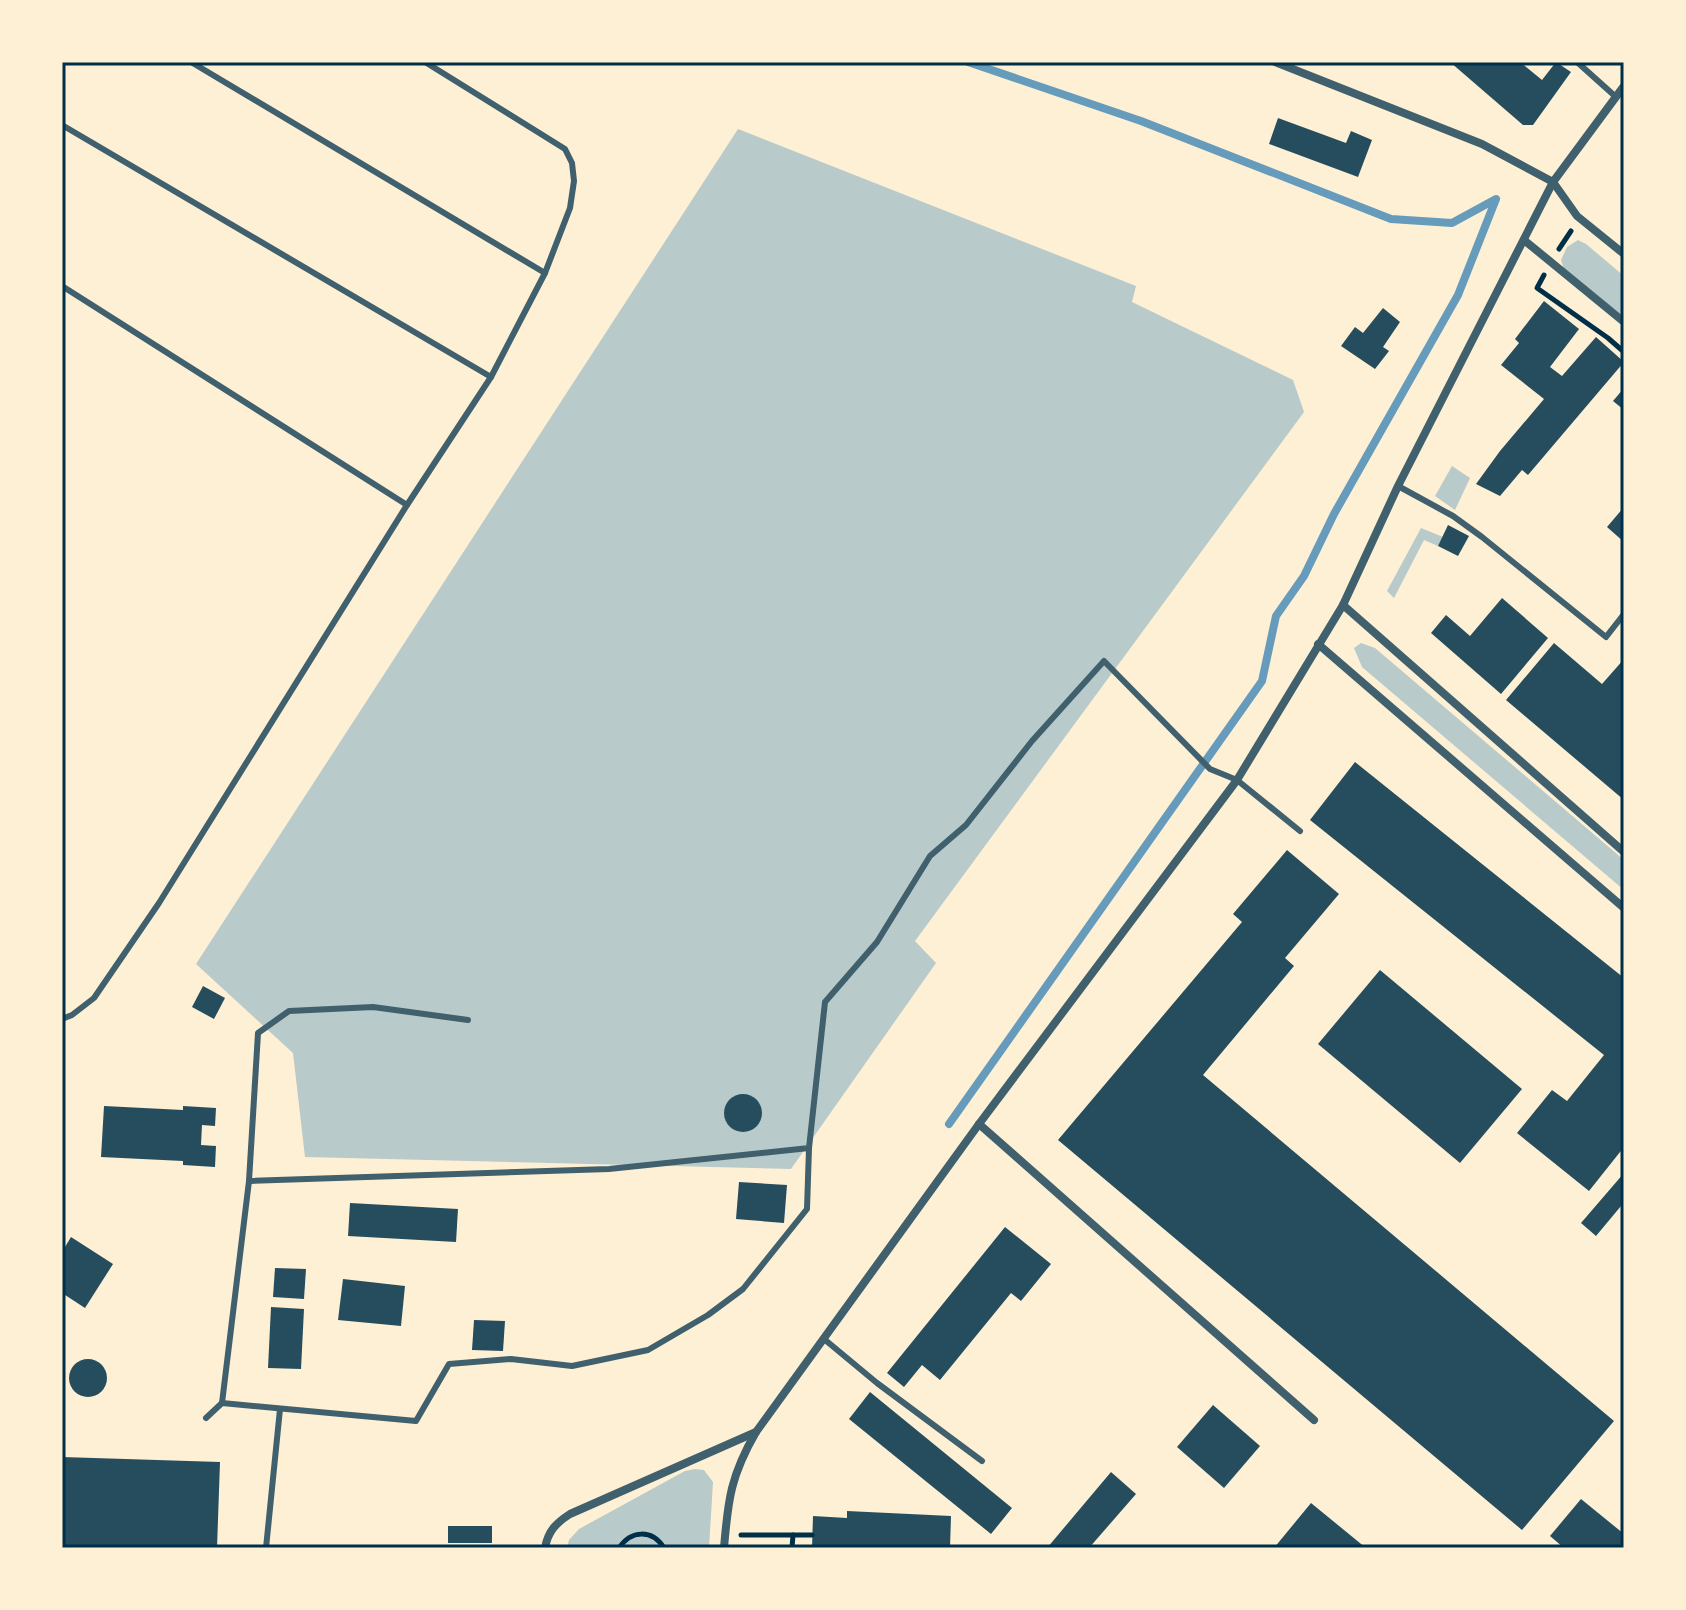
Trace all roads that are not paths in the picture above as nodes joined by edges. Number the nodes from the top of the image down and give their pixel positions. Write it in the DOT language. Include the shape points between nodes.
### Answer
graph roads {
  1 [pos="191,62"];
  2 [pos="425,62"];
  3 [pos="1275,62"];
  4 [pos="1577,62"];
  5 [pos="1624,86"];
  6 [pos="1616,97"];
  7 [pos="62,125"];
  8 [pos="1553,182"];
  9 [pos="1524,240"];
  10 [pos="1624,254"];
  11 [pos="545,273"];
  12 [pos="62,286"];
  13 [pos="1624,322"];
  14 [pos="491,377"];
  15 [pos="1398,486"];
  16 [pos="407,505"];
  17 [pos="1343,605"];
  18 [pos="1624,614"];
  19 [pos="1318,644"];
  20 [pos="1237,780"];
  21 [pos="1300,831"];
  22 [pos="1624,852"];
  23 [pos="1624,908"];
  24 [pos="62,1019"];
  25 [pos="468,1020"];
  26 [pos="979,1124"];
  27 [pos="809,1148"];
  28 [pos="249,1181"];
  29 [pos="824,1339"];
  30 [pos="222,1403"];
  31 [pos="280,1409"];
  32 [pos="206,1418"];
  33 [pos="1314,1420"];
  34 [pos="756,1432"];
  35 [pos="982,1461"];
  36 [pos="266,1548"];
  37 [pos="545,1548"];
  38 [pos="724,1548"];
  1 -- 11 [label="lane"];
  2 -- 11 [label="lane" via="565,149 574,181 570,208"];
  3 -- 8 [label="street" via="1482,144"];
  4 -- 6 [label="lane"];
  5 -- 6 [label="street"];
  6 -- 8 [label="street"];
  7 -- 14 [label="lane"];
  8 -- 9 [label="street"];
  8 -- 10 [label="street" via="1577,216"];
  9 -- 13 [label="street"];
  9 -- 15 [label="street"];
  11 -- 14 [label="lane"];
  12 -- 16 [label="lane"];
  14 -- 16 [label="lane"];
  15 -- 17 [label="street"];
  15 -- 18 [label="lane" via="1482,537 1606,637"];
  16 -- 24 [label="lane" via="159,903 94,998"];
  17 -- 19 [label="street"];
  17 -- 22 [label="street"];
  19 -- 20 [label="street"];
  19 -- 23 [label="street"];
  20 -- 21 [label="lane"];
  20 -- 26 [label="street"];
  20 -- 27 [label="lane" via="1210,769 1104,661 966,825 930,856 877,942 825,1002"];
  25 -- 28 [label="lane" via="373,1007 289,1011 258,1033"];
  26 -- 29 [label="street"];
  26 -- 33 [label="street"];
  27 -- 28 [label="lane" via="609,1169"];
  27 -- 31 [label="lane" via="807,1209 743,1289 648,1350 572,1366 511,1359 449,1364 416,1421"];
  28 -- 30 [label="lane"];
  29 -- 34 [label="street"];
  29 -- 35 [label="lane"];
  30 -- 31 [label="lane"];
  30 -- 32 [label="lane"];
  31 -- 36 [label="lane"];
  34 -- 37 [label="street" via="570,1514 551,1530"];
  34 -- 38 [label="street" via="733,1480"];
}
